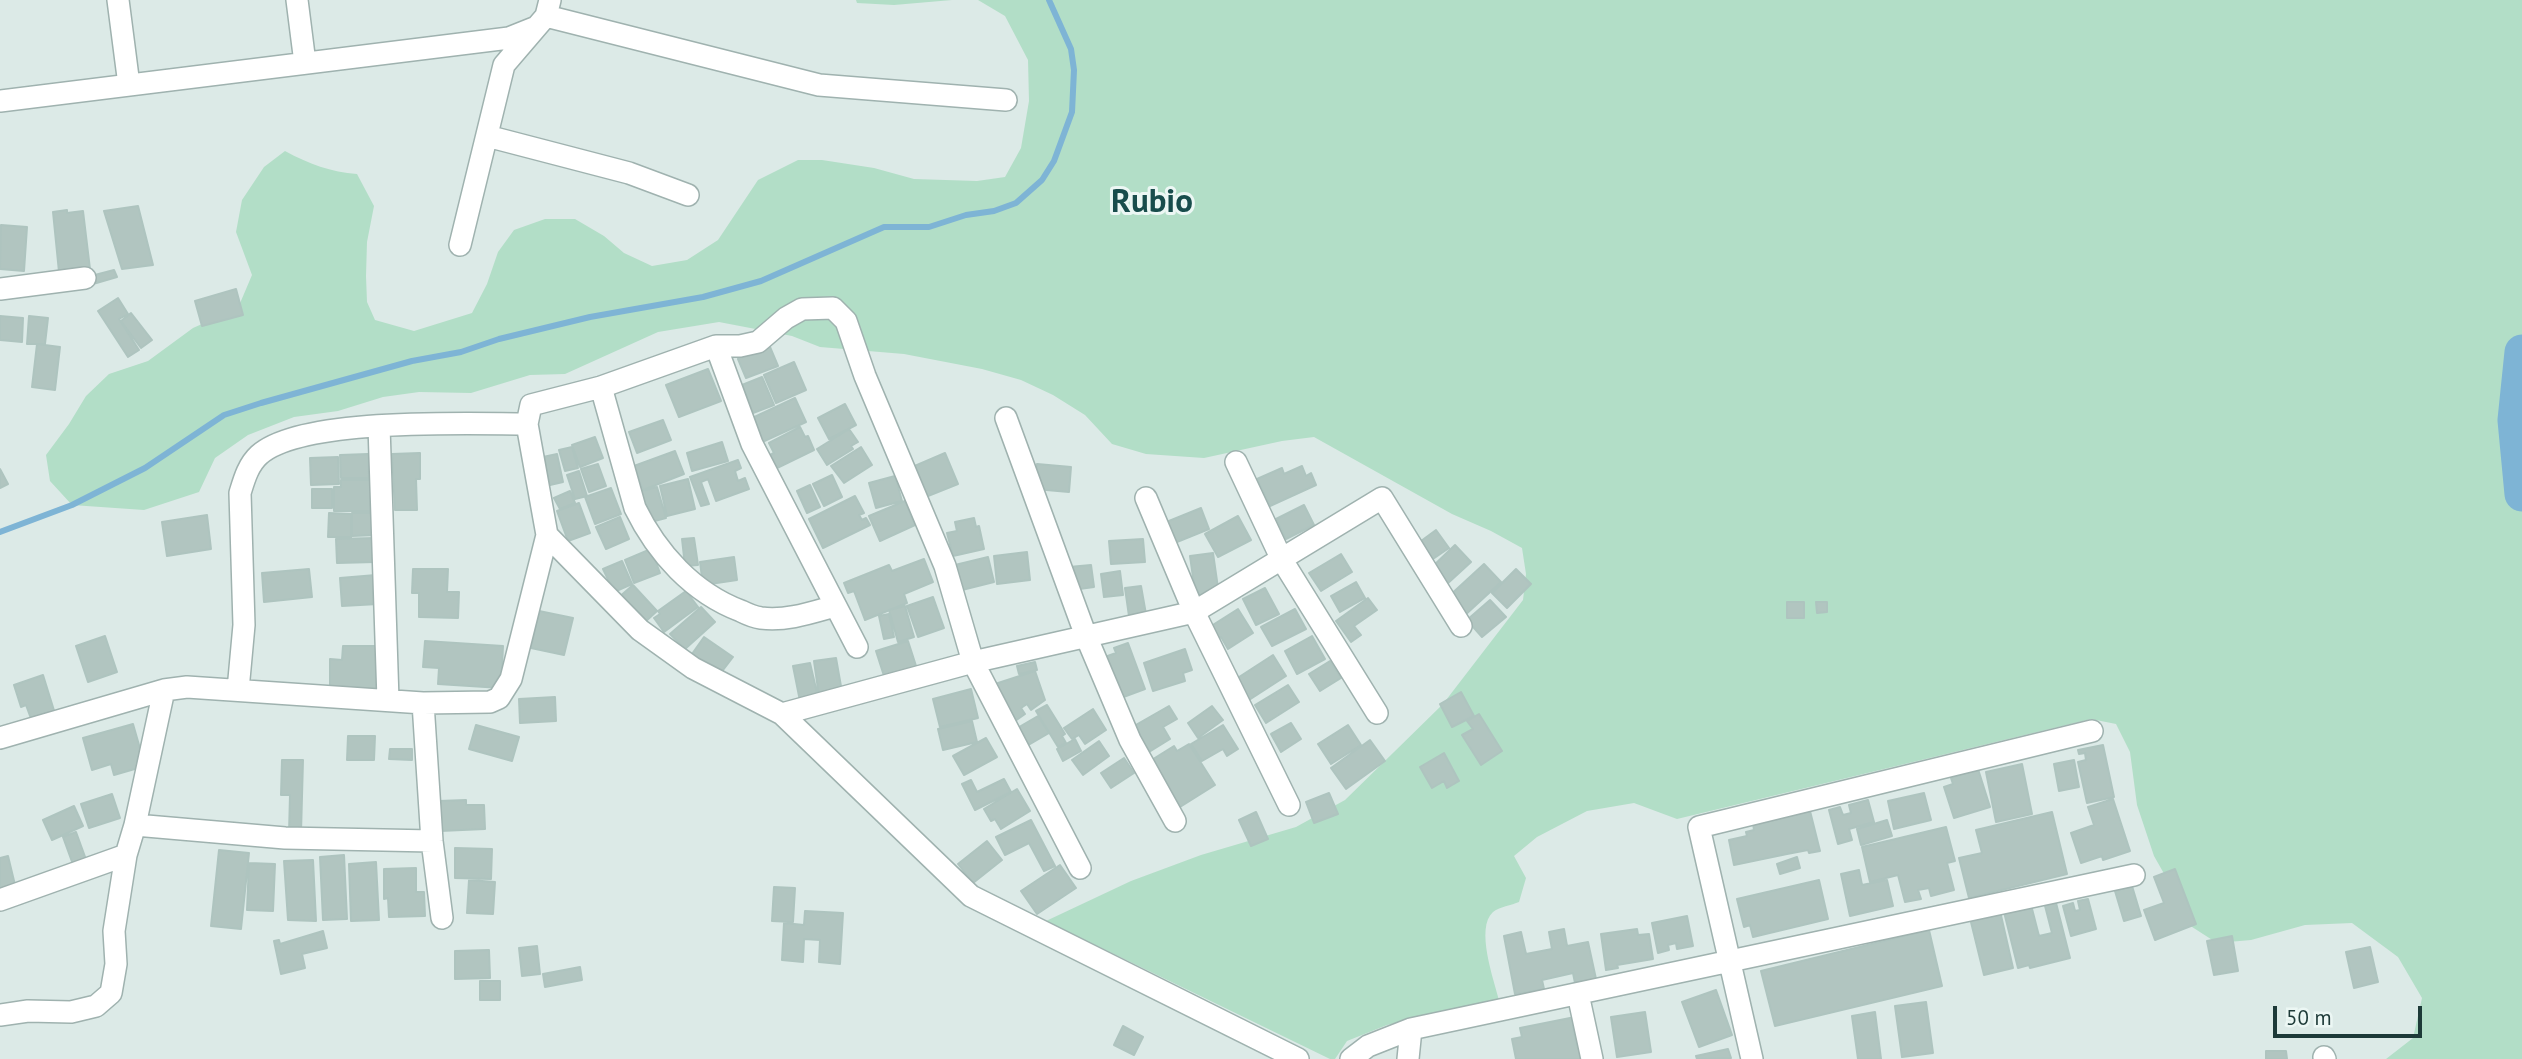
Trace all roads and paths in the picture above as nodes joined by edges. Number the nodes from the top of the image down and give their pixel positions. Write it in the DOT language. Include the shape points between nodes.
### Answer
graph roads {
  1 [pos="118,0"];
  2 [pos="297,0"];
  3 [pos="543,15"];
  4 [pos="305,63"];
  5 [pos="129,85"];
  6 [pos="1006,100"];
  7 [pos="0,101"];
  8 [pos="487,136"];
  9 [pos="688,195"];
  10 [pos="460,245"];
  11 [pos="85,278"];
  12 [pos="0,289"];
  13 [pos="716,346"];
  14 [pos="601,387"];
  15 [pos="1006,418"];
  16 [pos="527,424"];
  17 [pos="379,426"];
  18 [pos="1236,462"];
  19 [pos="1146,498"];
  20 [pos="547,535"];
  21 [pos="1282,560"];
  22 [pos="835,606"];
  23 [pos="1195,612"];
  24 [pos="1461,626"];
  25 [pos="1086,636"];
  26 [pos="857,647"];
  27 [pos="973,662"];
  28 [pos="164,690"];
  29 [pos="238,690"];
  30 [pos="388,700"];
  31 [pos="423,703"];
  32 [pos="1377,713"];
  33 [pos="782,714"];
  34 [pos="2092,731"];
  35 [pos="0,738"];
  36 [pos="1289,805"];
  37 [pos="1175,821"];
  38 [pos="135,825"];
  39 [pos="432,841"];
  40 [pos="126,855"];
  41 [pos="1080,868"];
  42 [pos="2134,875"];
  43 [pos="0,900"];
  44 [pos="442,918"];
  45 [pos="1731,962"];
  46 [pos="1578,994"];
  47 [pos="0,1015"];
  48 [pos="1411,1029"];
  49 [pos="1298,1059"];
  50 [pos="1352,1059"];
  51 [pos="1408,1059"];
  52 [pos="1592,1059"];
  53 [pos="1752,1059"];
  1 -- 5 [label="street"];
  2 -- 4 [label="street"];
  3 -- 4 [label="street" via="509,37"];
  3 -- 6 [label="street" via="819,85"];
  3 -- 8 [label="street" via="504,65"];
  4 -- 5 [label="street"];
  5 -- 7 [label="street"];
  8 -- 9 [label="street" via="629,173"];
  8 -- 10 [label="street"];
  11 -- 12 [label="street"];
  13 -- 14 [label="street"];
  13 -- 22 [label="street" via="752,444"];
  13 -- 27 [label="street" via="758,342 802,309 834,308 846,321 945,566"];
  14 -- 16 [label="street" via="531,405"];
  14 -- 22 [label="street" via="639,517 669,560 698,588 726,606 759,618 793,618"];
  15 -- 25 [label="street"];
  16 -- 17 [label="street"];
  16 -- 20 [label="street"];
  17 -- 29 [label="street" via="282,441 259,455 246,473 240,493 244,625"];
  17 -- 30 [label="street"];
  18 -- 21 [label="street"];
  19 -- 23 [label="street"];
  20 -- 31 [label="street" via="506,690 490,702"];
  20 -- 33 [label="street" via="640,630 693,668"];
  21 -- 23 [label="street"];
  21 -- 24 [label="street" via="1381,498"];
  21 -- 32 [label="street"];
  22 -- 26 [label="street"];
  23 -- 25 [label="street"];
  23 -- 36 [label="street"];
  25 -- 27 [label="street"];
  25 -- 37 [label="street" via="1130,740"];
  27 -- 33 [label="street"];
  27 -- 41 [label="street"];
  28 -- 29 [label="street"];
  28 -- 35 [label="street"];
  28 -- 38 [label="street"];
  29 -- 30 [label="street"];
  30 -- 31 [label="street"];
  31 -- 39 [label="street"];
  33 -- 49 [label="street" via="971,896"];
  34 -- 45 [label="street" via="1699,827"];
  38 -- 39 [label="street" via="285,838"];
  38 -- 40 [label="street"];
  39 -- 44 [label="street"];
  40 -- 43 [label="street"];
  40 -- 47 [label="street" via="114,931 116,964 111,993 96,1006 71,1012"];
  42 -- 45 [label="street"];
  45 -- 46 [label="street"];
  45 -- 53 [label="street"];
  46 -- 48 [label="street"];
  46 -- 52 [label="street"];
  48 -- 50 [label="street" via="1368,1046"];
  48 -- 51 [label="street"];
}
